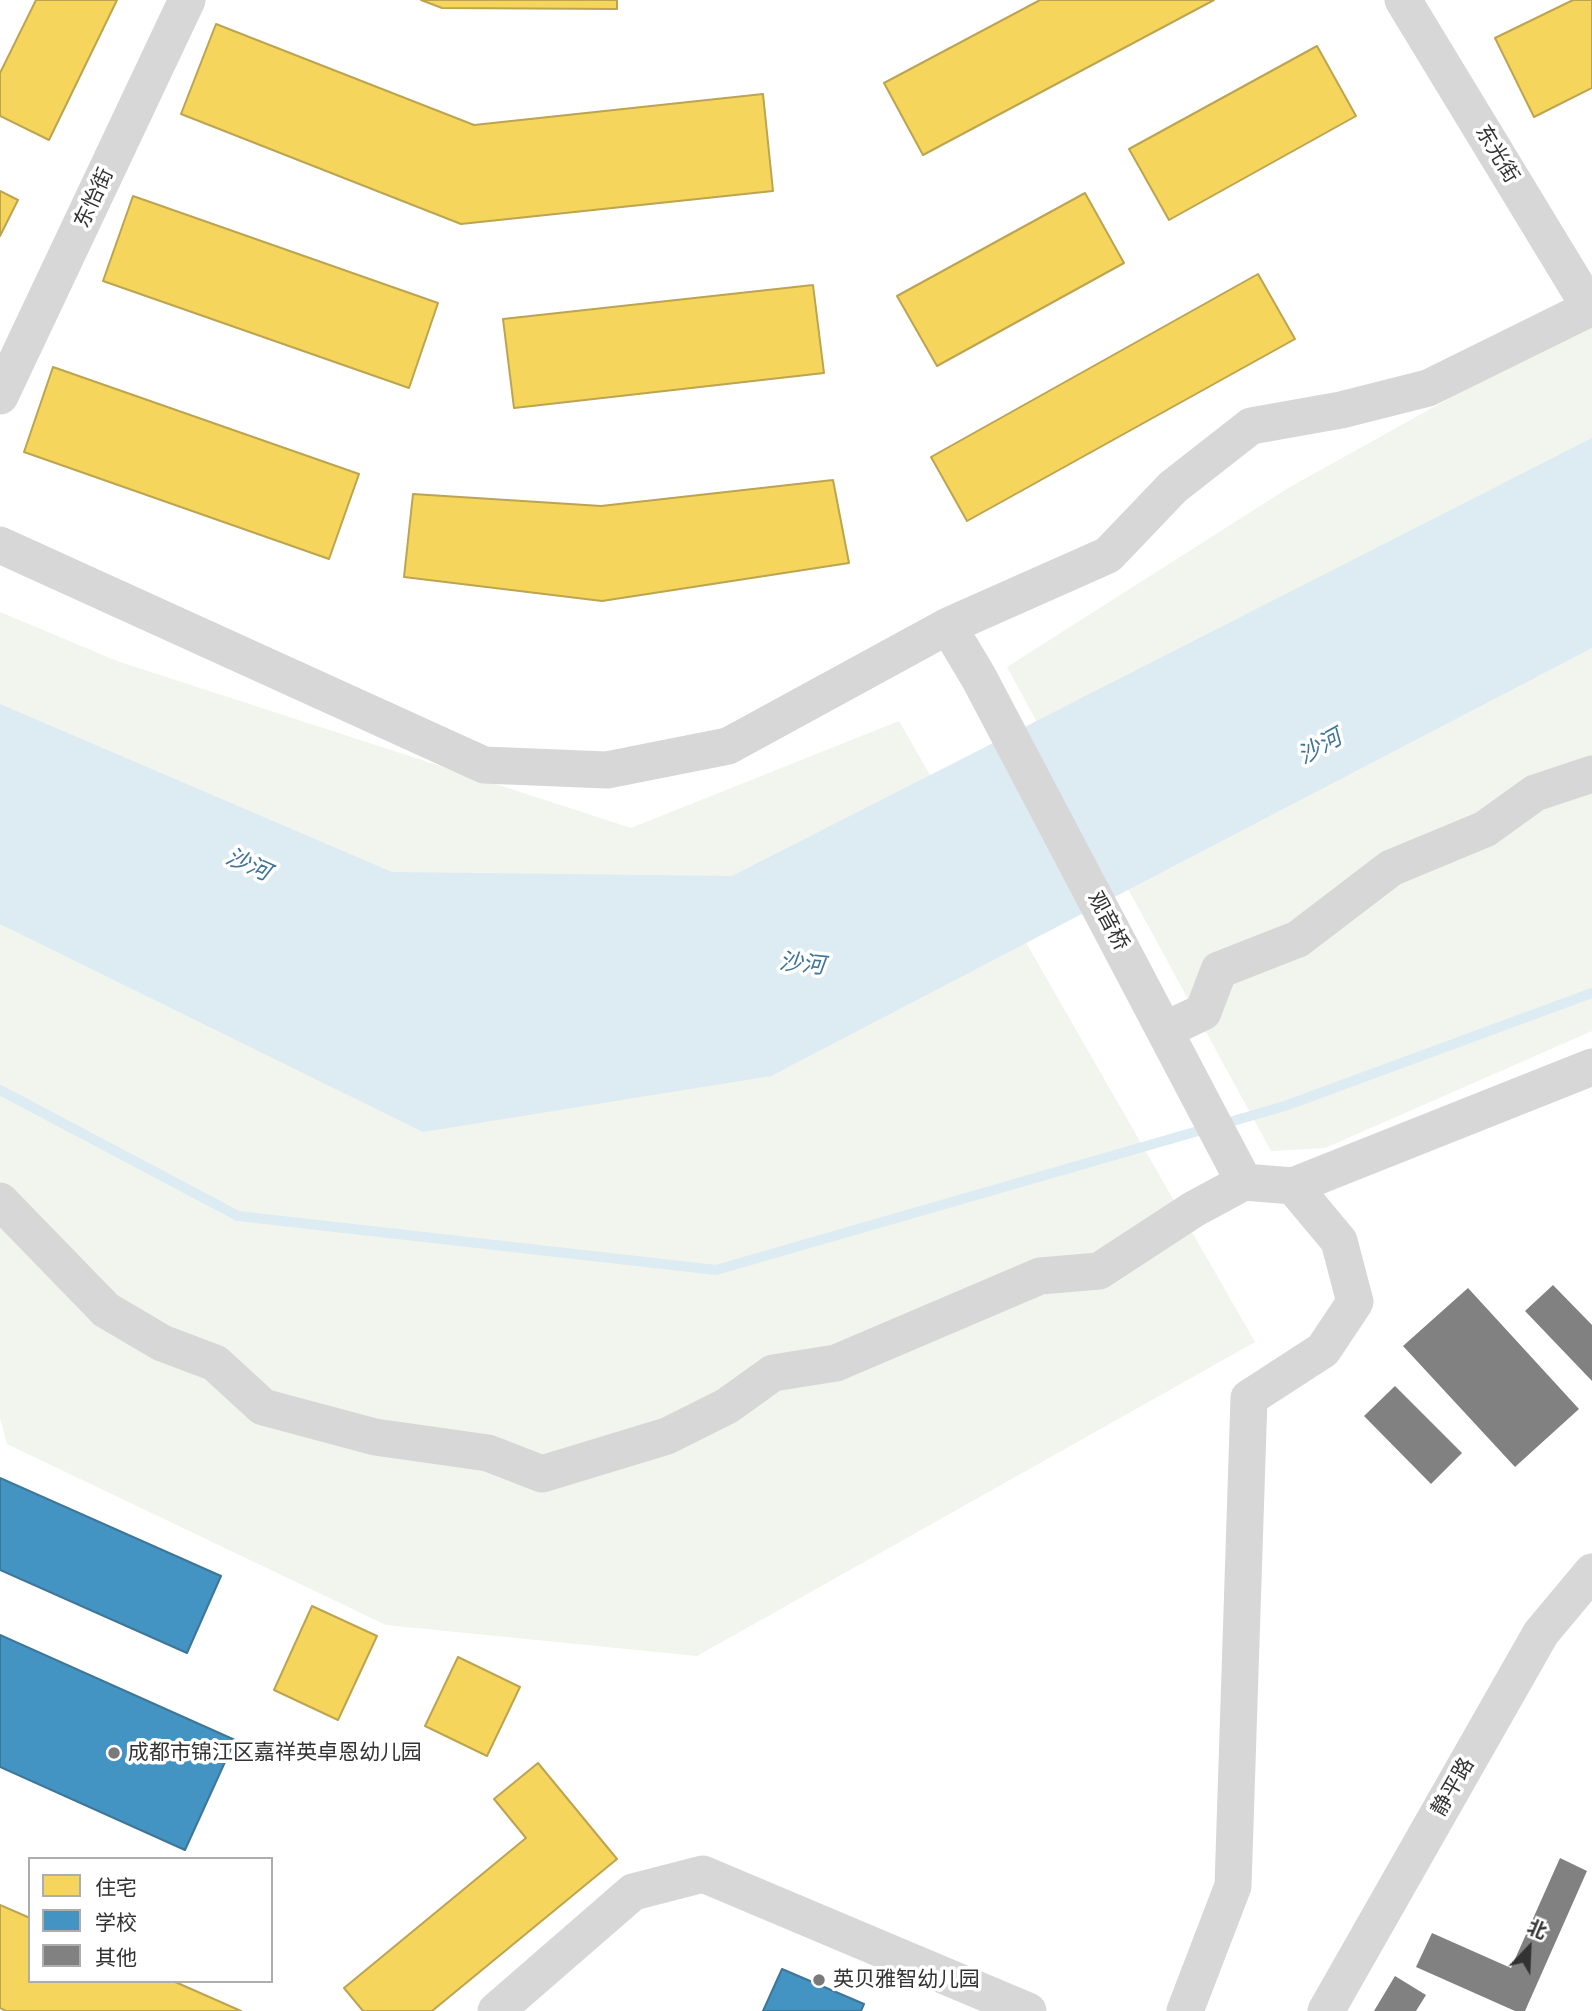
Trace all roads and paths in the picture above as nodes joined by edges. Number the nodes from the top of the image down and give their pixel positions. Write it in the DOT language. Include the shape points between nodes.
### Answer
graph roads {
  1 [pos="187,0"];
  2 [pos="1403,0"];
  3 [pos="1591,307"];
  4 [pos="0,396"];
  5 [pos="0,545"];
  6 [pos="948,626"];
  7 [pos="1592,774"];
  8 [pos="1165,1030"];
  9 [pos="1592,1067"];
  10 [pos="1240,1174"];
  11 [pos="1293,1185"];
  12 [pos="0,1201"];
  13 [pos="1592,1572"];
  14 [pos="496,2011"];
  15 [pos="1028,2011"];
  16 [pos="1185,2011"];
  17 [pos="1326,2011"];
  1 -- 4 [label="street, 东怡街"];
  2 -- 3 [label="street, 东光街"];
  3 -- 6 [label="street" via="1428,387 1340,410 1251,426 1173,487 1108,555"];
  5 -- 6 [label="street" via="484,765 607,770 728,746"];
  6 -- 8 [label="street, 观音桥"];
  7 -- 8 [label="street" via="1535,793 1485,829 1391,869 1298,939 1219,970 1203,1012"];
  8 -- 10 [label="street, 观音桥"];
  9 -- 11 [label="street"];
  10 -- 11 [label="street"];
  10 -- 12 [label="street" via="1099,1271 1040,1276 836,1363 773,1373 727,1406 667,1436 542,1474 488,1453 375,1437 263,1408 215,1363 162,1343 106,1310"];
  11 -- 16 [label="street" via="1339,1241 1355,1302 1323,1350 1249,1398 1233,1886"];
  13 -- 17 [label="street, 静平路" via="1541,1633"];
  14 -- 15 [label="street" via="633,1892 703,1874"];
}
